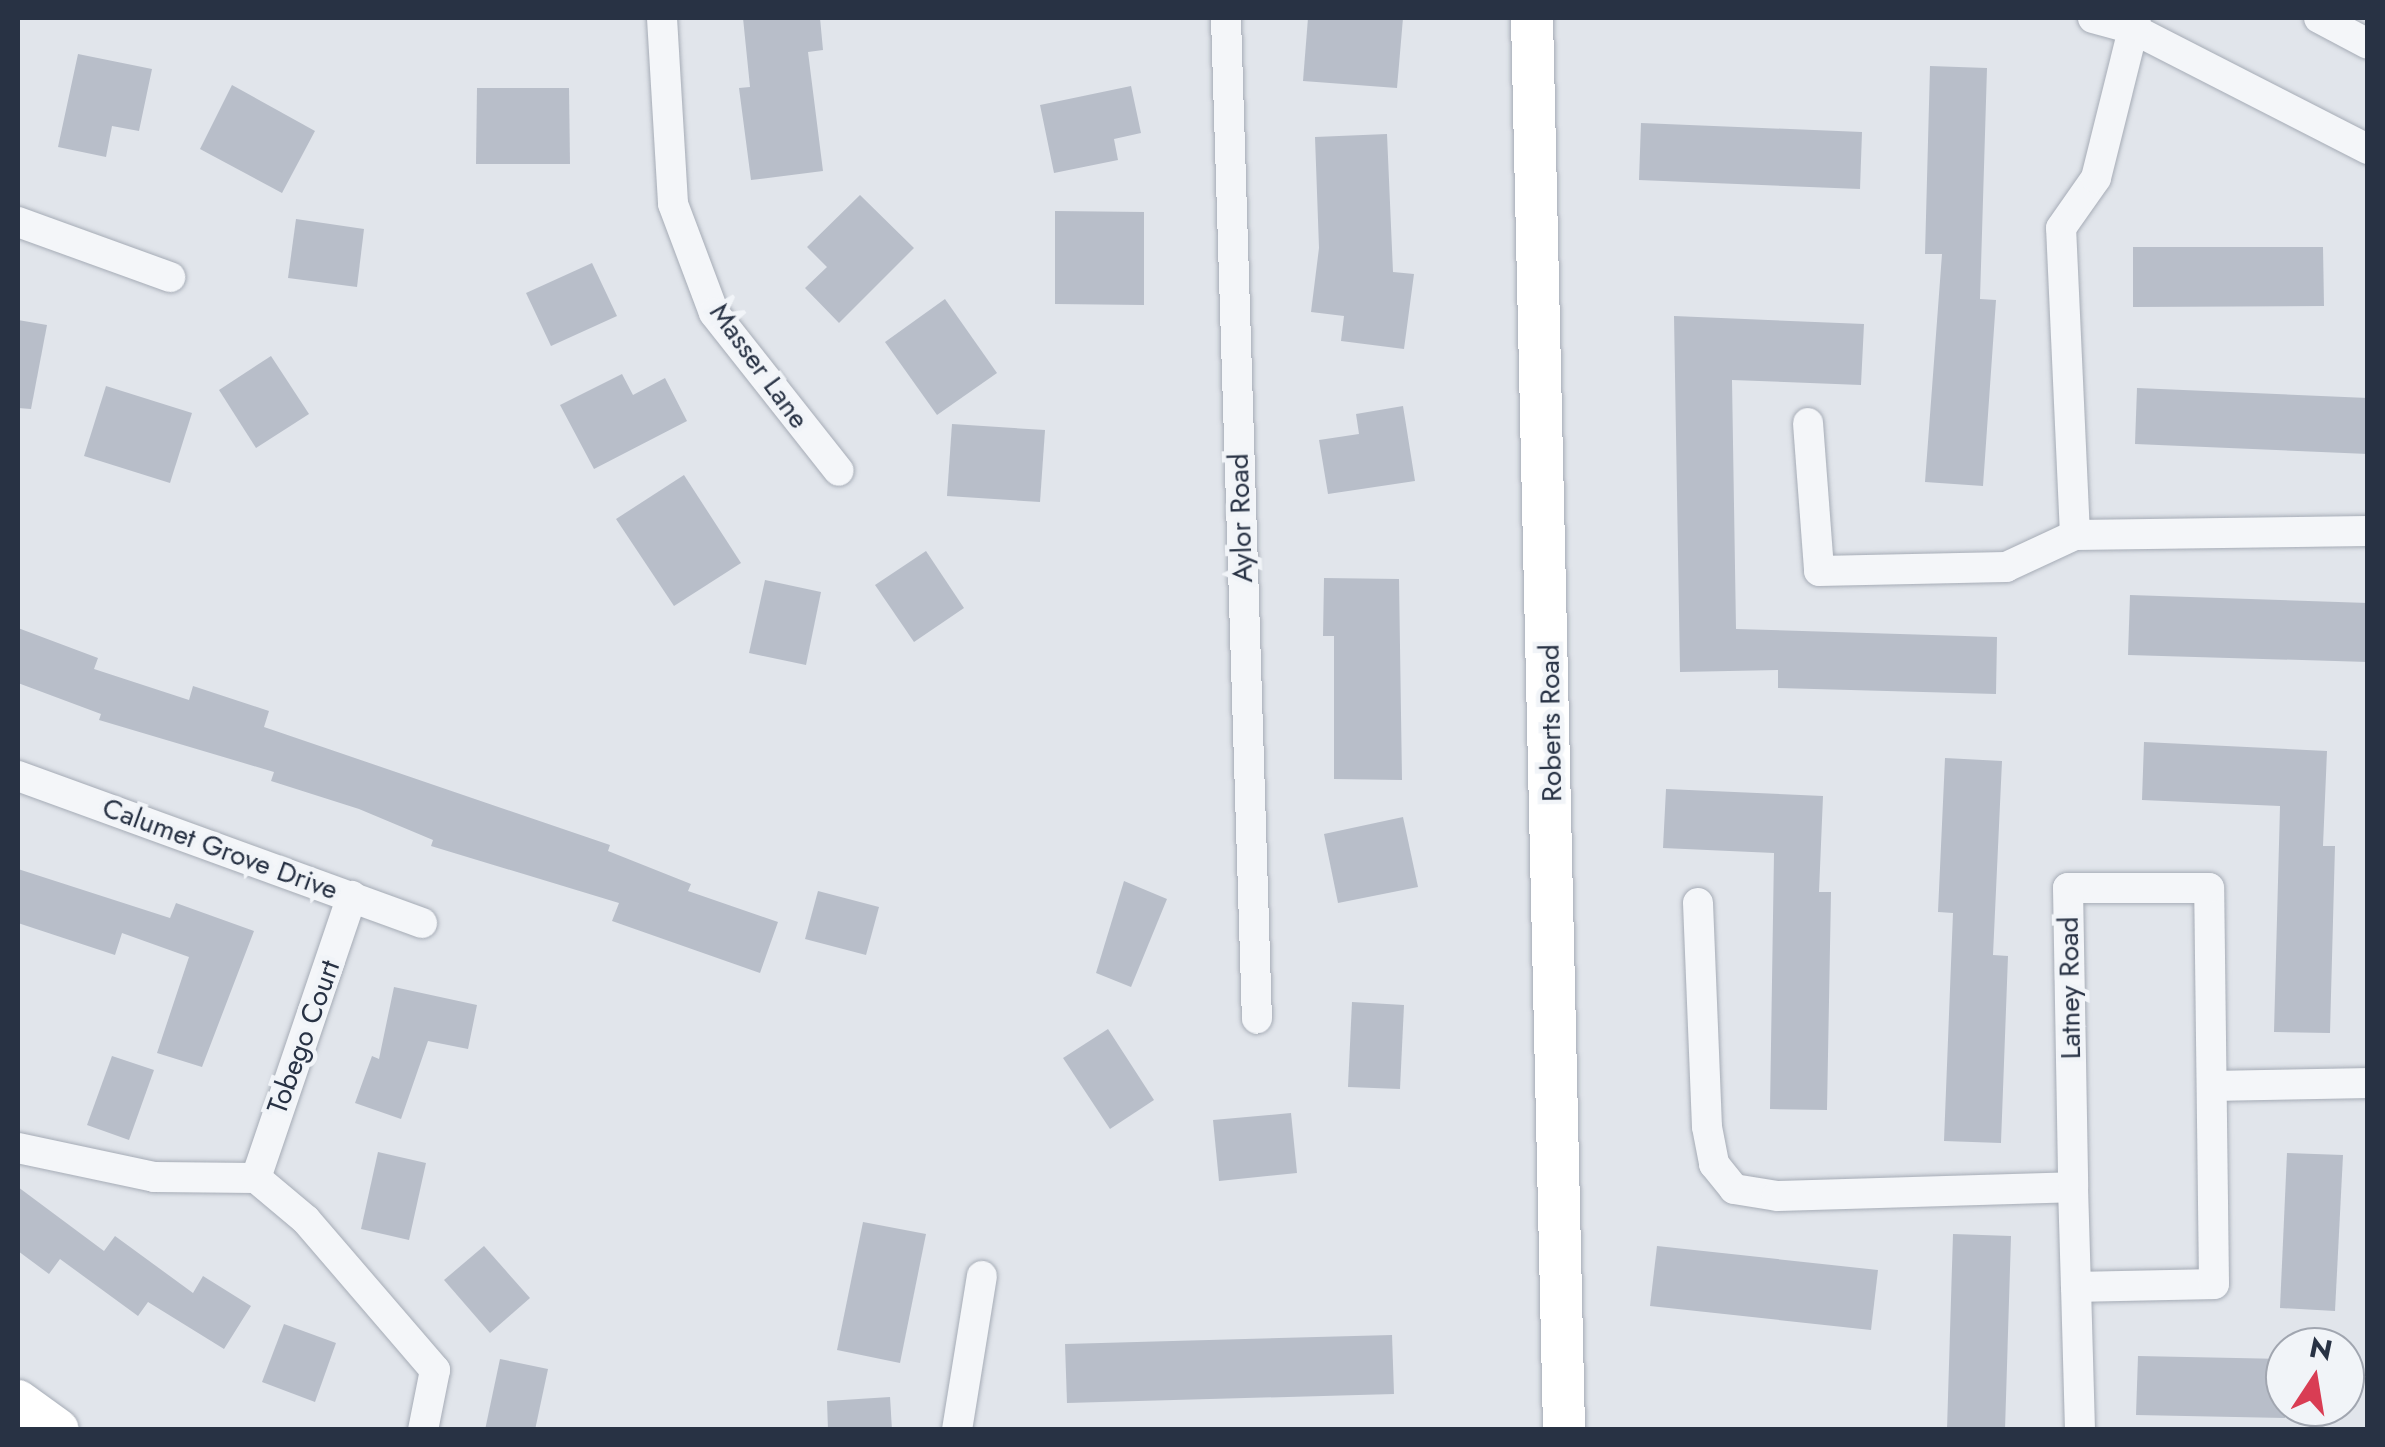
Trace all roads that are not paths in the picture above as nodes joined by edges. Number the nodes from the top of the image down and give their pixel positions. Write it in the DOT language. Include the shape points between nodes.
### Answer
graph roads {
  1 [pos="662,18"];
  2 [pos="1226,18"];
  3 [pos="1532,18"];
  4 [pos="2093,18"];
  5 [pos="2319,18"];
  6 [pos="2134,23"];
  7 [pos="2368,44"];
  8 [pos="2368,150"];
  9 [pos="18,222"];
  10 [pos="170,277"];
  11 [pos="1808,423"];
  12 [pos="839,472"];
  13 [pos="2368,531"];
  14 [pos="2075,535"];
  15 [pos="18,776"];
  16 [pos="352,896"];
  17 [pos="1698,903"];
  18 [pos="422,923"];
  19 [pos="1257,1019"];
  20 [pos="2368,1083"];
  21 [pos="2213,1086"];
  22 [pos="18,1148"];
  23 [pos="256,1178"];
  24 [pos="2073,1187"];
  25 [pos="982,1276"];
  26 [pos="2076,1287"];
  27 [pos="18,1400"];
  28 [pos="58,1430"];
  29 [pos="423,1430"];
  30 [pos="957,1430"];
  31 [pos="1564,1430"];
  32 [pos="2080,1430"];
  1 -- 12 [label="street, Masser Lane" via="674,204 714,313"];
  2 -- 19 [label="street, Aylor Road"];
  3 -- 31 [label="main road, Roberts Road"];
  4 -- 6 [label="street"];
  5 -- 7 [label="street"];
  6 -- 8 [label="street"];
  6 -- 14 [label="street" via="2096,178 2061,228"];
  9 -- 10 [label="street"];
  11 -- 14 [label="street" via="1819,571 2006,567"];
  13 -- 14 [label="street"];
  15 -- 16 [label="street, Calumet Grove Drive"];
  16 -- 18 [label="street, Calumet Grove Drive"];
  16 -- 23 [label="street, Tobego Court"];
  17 -- 24 [label="street" via="1707,1127 1714,1164 1734,1188 1777,1196"];
  20 -- 21 [label="street"];
  21 -- 24 [label="street, Latney Road" via="2209,888 2068,888"];
  21 -- 26 [label="street, Latney Road" via="2214,1284"];
  22 -- 23 [label="street" via="154,1176"];
  23 -- 29 [label="street" via="306,1220 434,1370"];
  24 -- 26 [label="street, Latney Road"];
  25 -- 30 [label="street"];
  26 -- 32 [label="street, Latney Road"];
  27 -- 28 [label="main road"];
}
